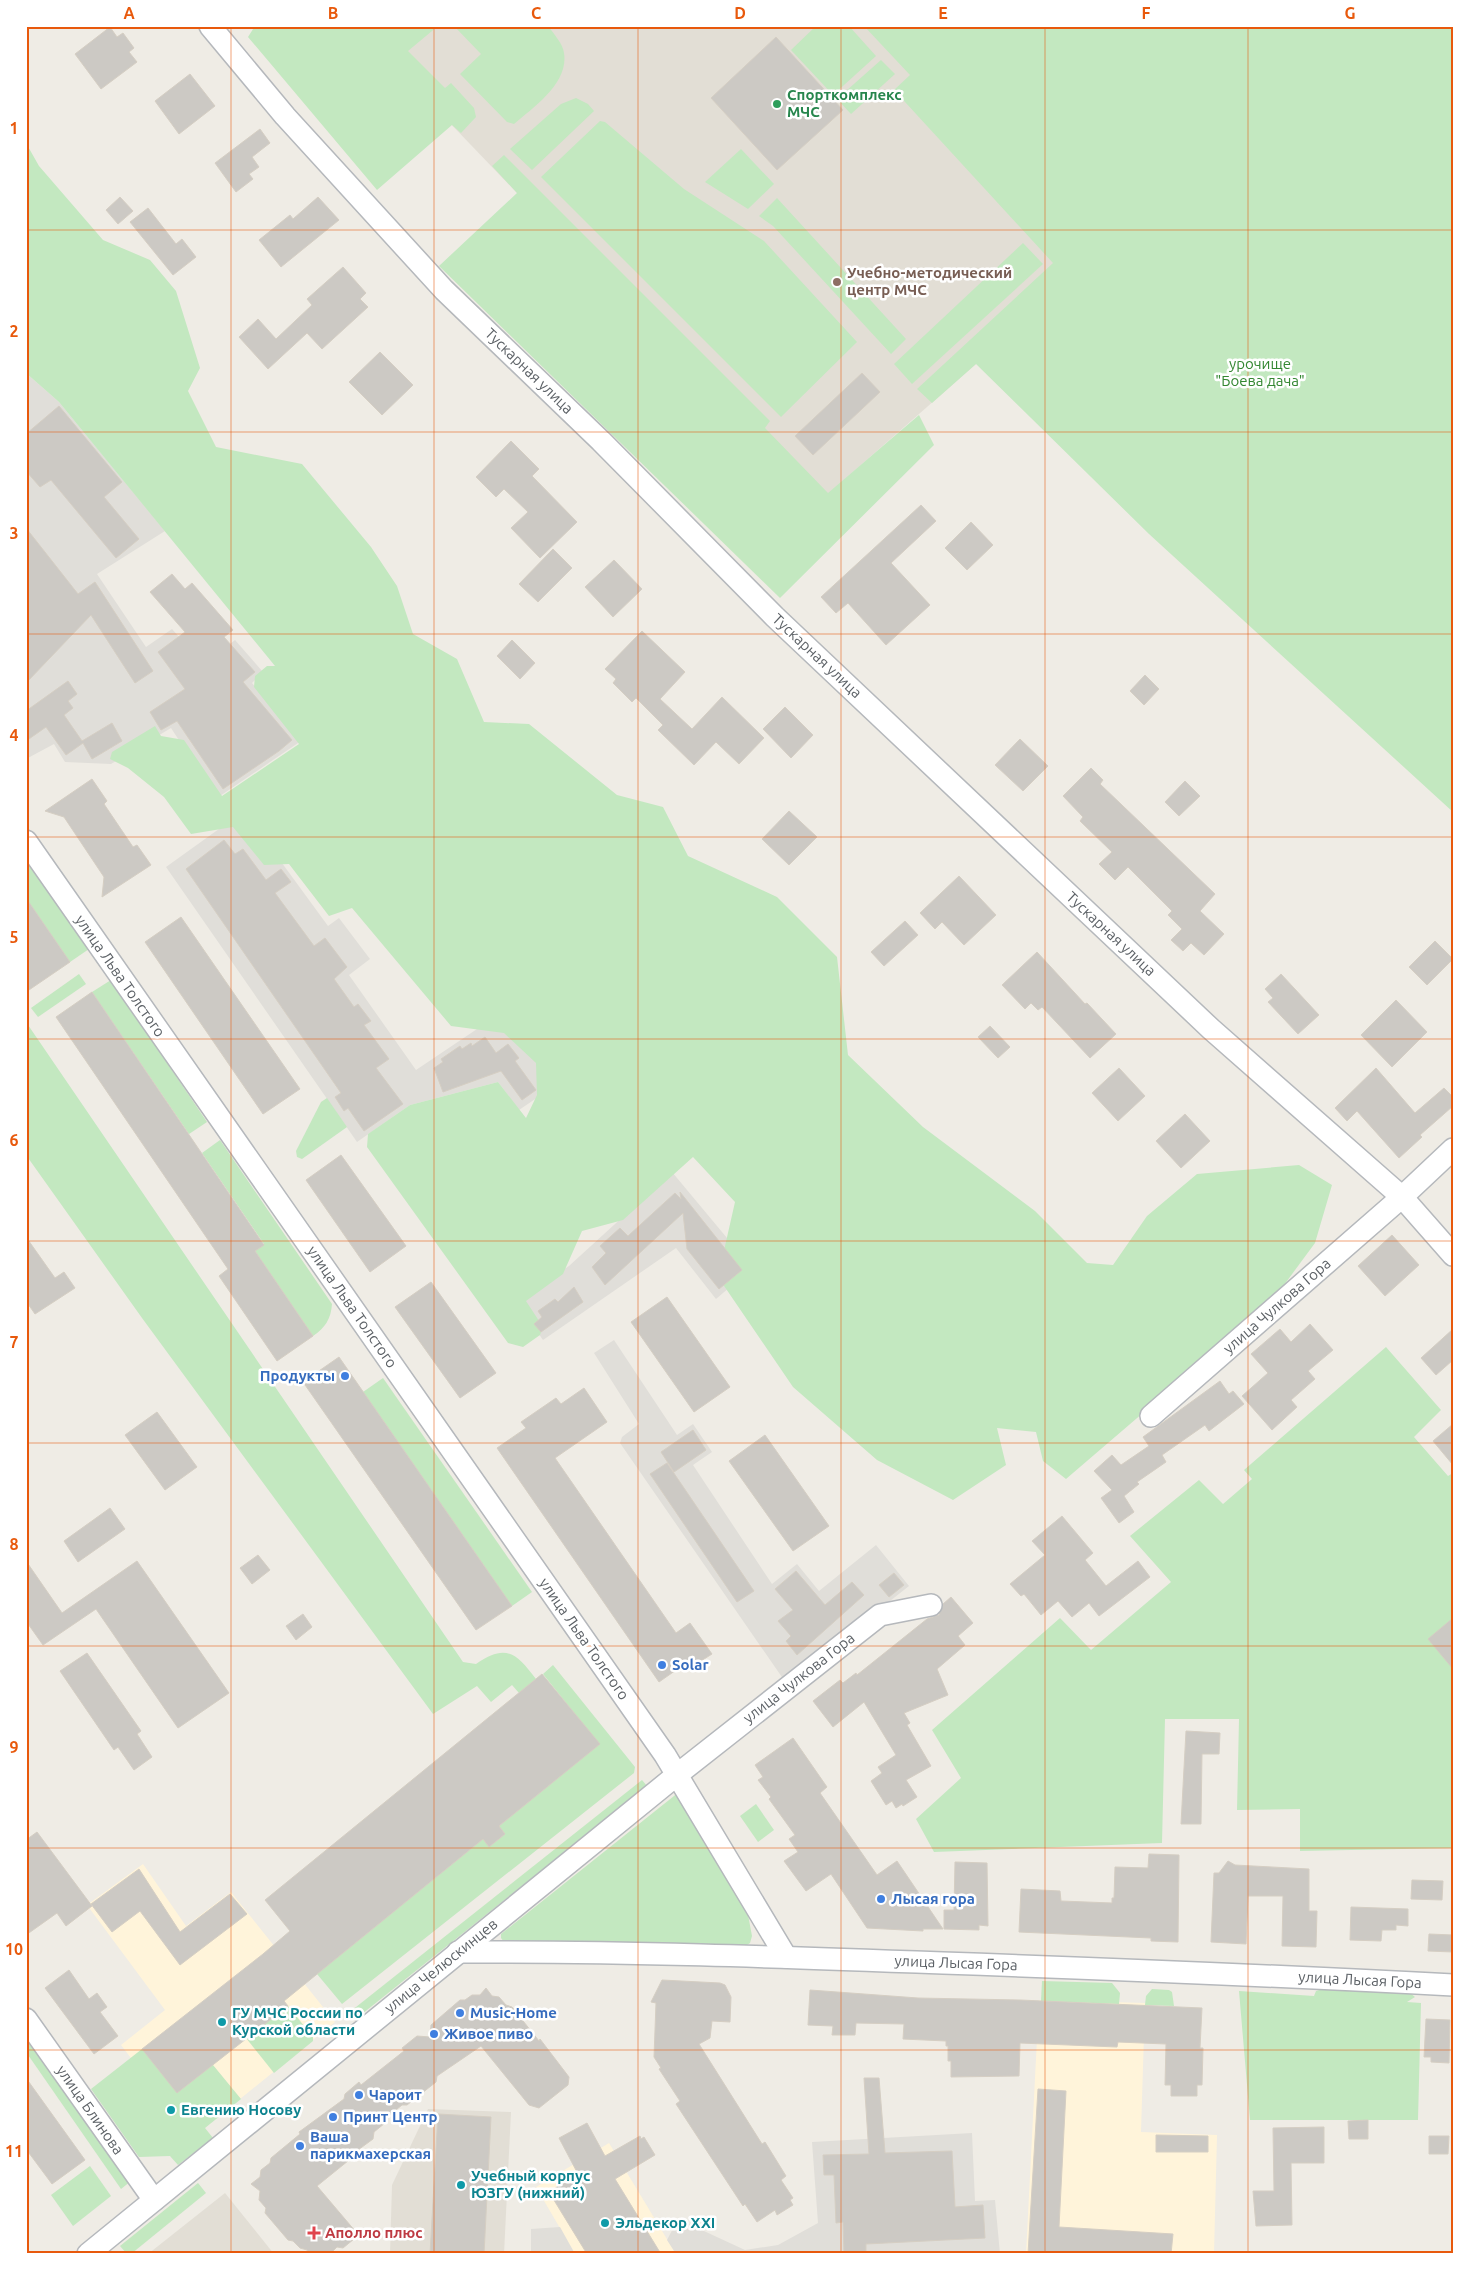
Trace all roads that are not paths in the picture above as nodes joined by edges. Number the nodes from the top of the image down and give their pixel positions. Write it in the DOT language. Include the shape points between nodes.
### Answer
graph roads {
  1 [pos="210,26"];
  2 [pos="26,841"];
  3 [pos="1453,1149"];
  4 [pos="1402,1197"];
  5 [pos="1453,1255"];
  6 [pos="1151,1416"];
  7 [pos="930,1606"];
  8 [pos="678,1774"];
  9 [pos="458,1952"];
  10 [pos="786,1957"];
  11 [pos="1453,1985"];
  12 [pos="26,2019"];
  13 [pos="154,2200"];
  14 [pos="88,2254"];
  1 -- 4 [label="street, Тускарная улица" via="285,116 444,290 601,440 775,617 1211,1029"];
  2 -- 8 [label="street, улица Льва Толстого"];
  3 -- 4 [label="street, улица Чулкова Гора"];
  4 -- 5 [label="street, Тускарная улица"];
  4 -- 6 [label="street, улица Чулкова Гора"];
  7 -- 8 [label="street, улица Чулкова Гора" via="880,1615"];
  8 -- 9 [label="street, улица Челюскинцев"];
  8 -- 10 [label="street, улица Льва Толстого"];
  9 -- 10 [label="street, улица Лысая Гора"];
  9 -- 13 [label="street, улица Челюскинцев"];
  10 -- 11 [label="street, улица Лысая Гора"];
  12 -- 13 [label="street, улица Блинова"];
  13 -- 14 [label="street, улица Челюскинцев"];
}
